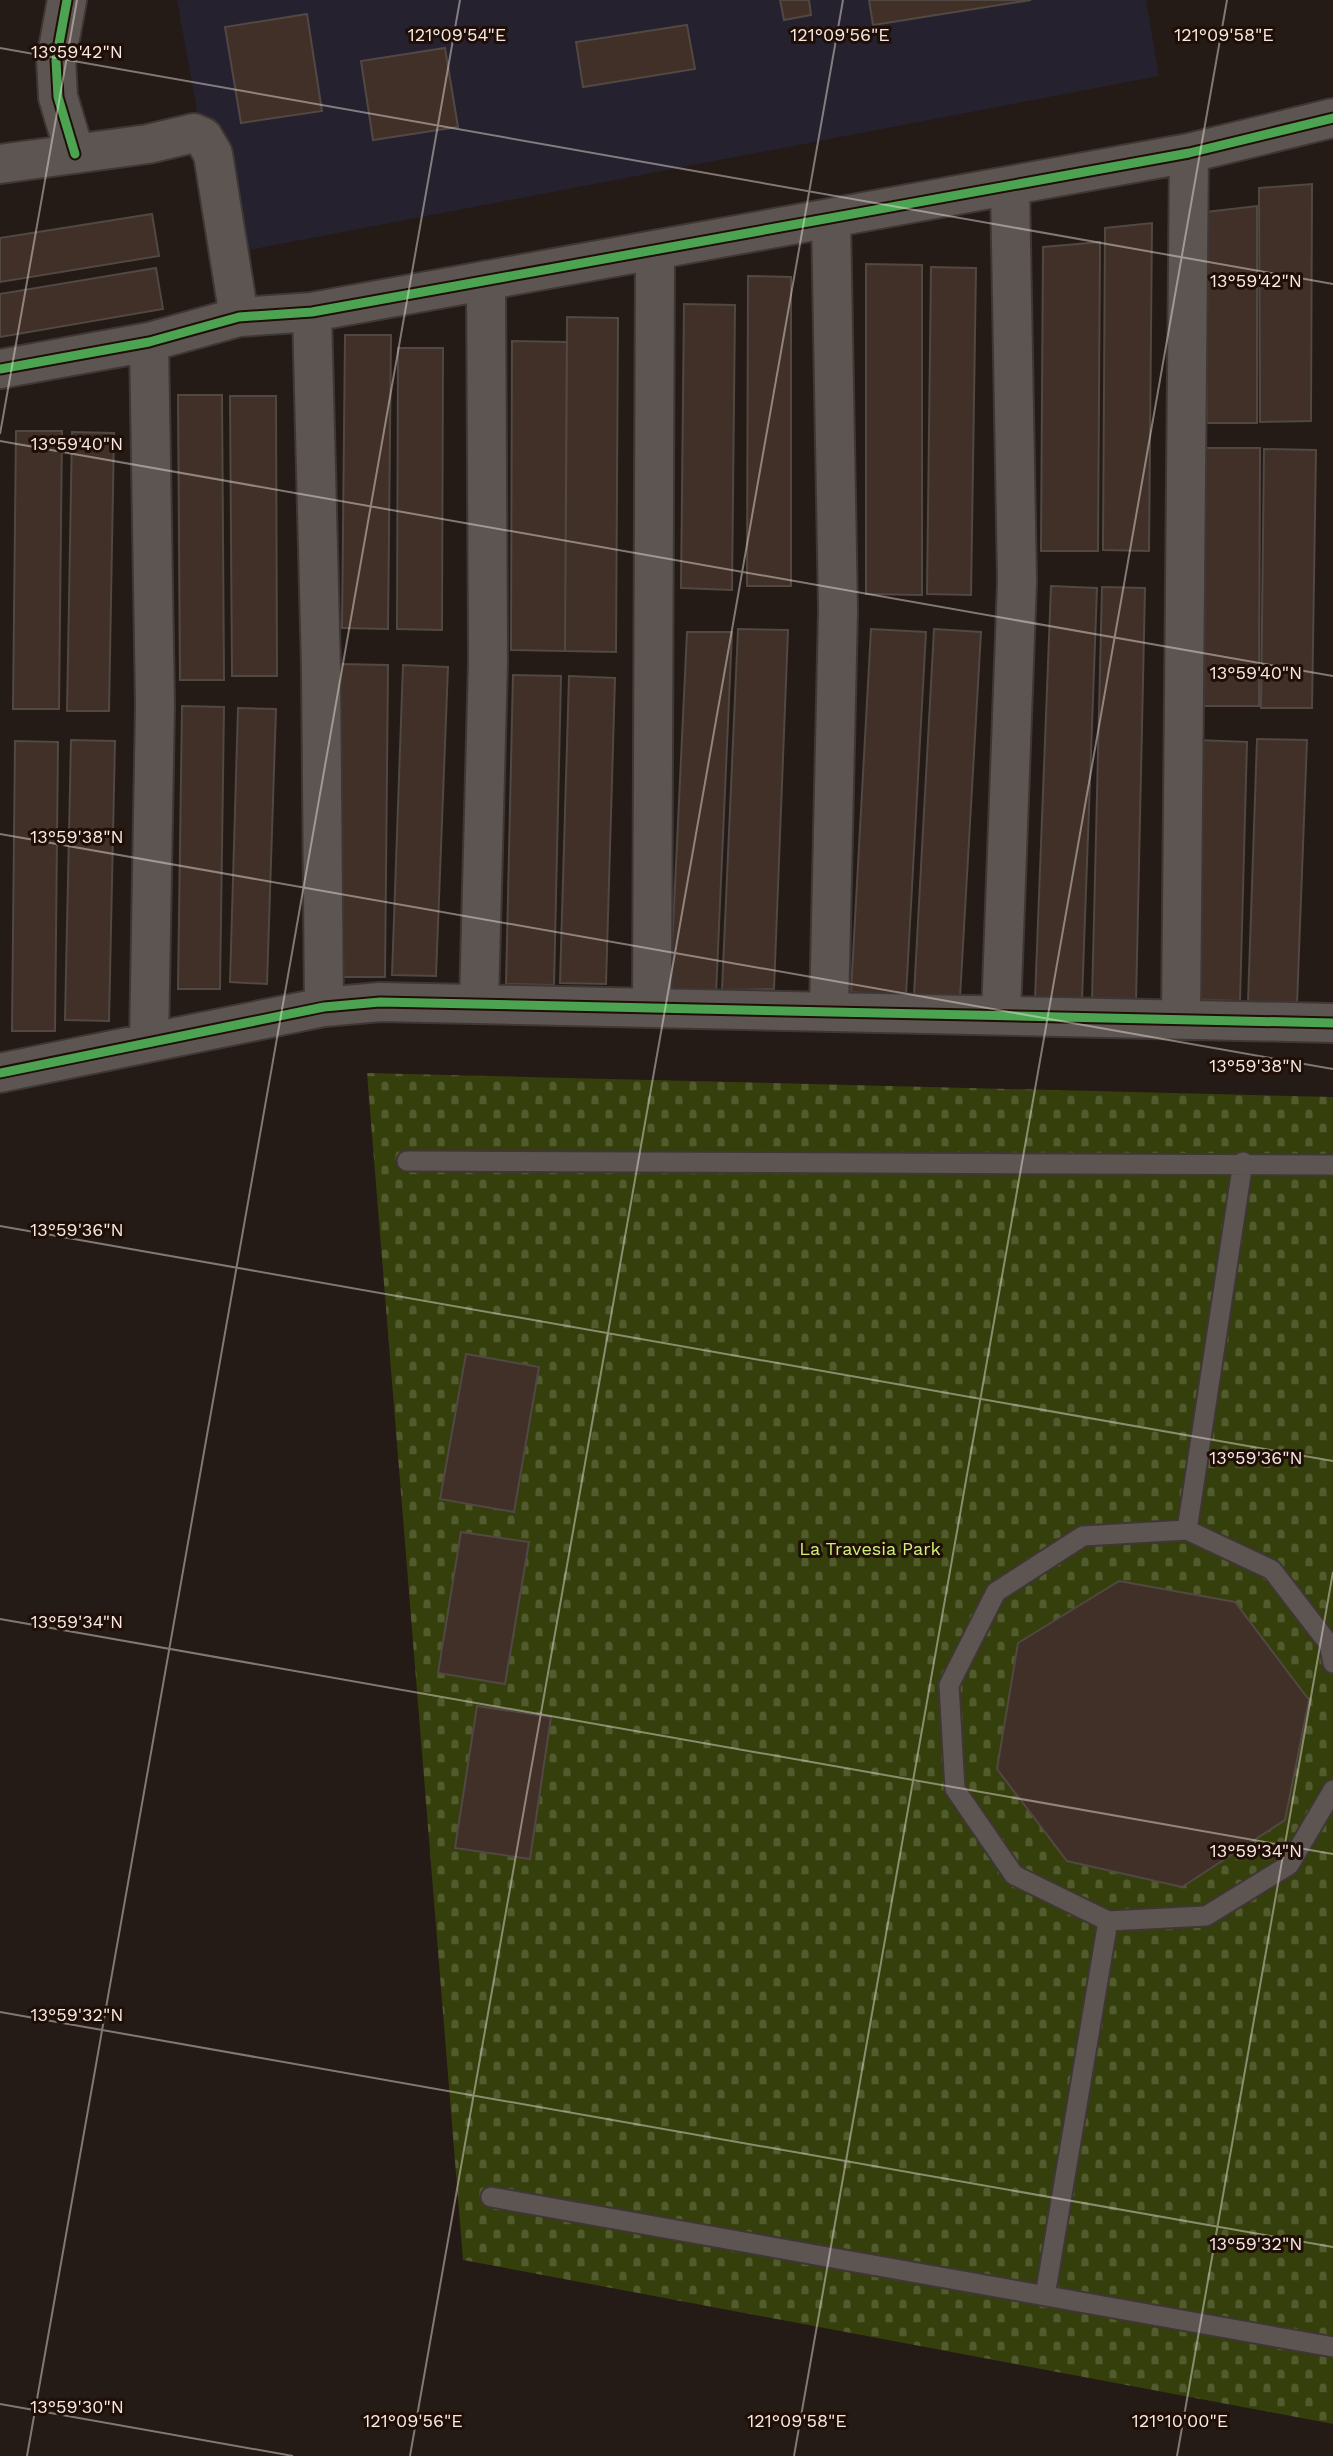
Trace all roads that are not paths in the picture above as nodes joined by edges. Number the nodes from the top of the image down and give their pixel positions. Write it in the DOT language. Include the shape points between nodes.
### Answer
graph roads {
  1 [pos="67,0"];
  2 [pos="1333,118"];
  3 [pos="1189,153"];
  4 [pos="75,154"];
  5 [pos="0,164"];
  6 [pos="1010,186"];
  7 [pos="831,218"];
  8 [pos="655,250"];
  9 [pos="486,280"];
  10 [pos="313,312"];
  11 [pos="239,317"];
  12 [pos="149,342"];
  13 [pos="0,369"];
  14 [pos="479,1002"];
  15 [pos="324,1007"];
  16 [pos="652,1007"];
  17 [pos="829,1011"];
  18 [pos="1002,1015"];
  19 [pos="1181,1020"];
  20 [pos="1333,1023"];
  21 [pos="149,1042"];
  22 [pos="0,1073"];
  23 [pos="407,1161"];
  24 [pos="1243,1162"];
  25 [pos="1333,1165"];
  26 [pos="1187,1530"];
  27 [pos="1333,1663"];
  28 [pos="1333,1790"];
  29 [pos="1108,1921"];
  30 [pos="491,2197"];
  31 [pos="1045,2296"];
  32 [pos="1333,2347"];
  1 -- 4 [label="street" via="56,60 58,97"];
  2 -- 3 [label="street"];
  3 -- 6 [label="street"];
  3 -- 19 [label="street"];
  4 -- 5 [label="street"];
  4 -- 11 [label="street" via="194,134 203,137 213,154"];
  6 -- 7 [label="street"];
  6 -- 18 [label="street" via="1017,581"];
  7 -- 8 [label="street"];
  7 -- 17 [label="street" via="838,610"];
  8 -- 9 [label="street"];
  8 -- 16 [label="street"];
  9 -- 10 [label="street"];
  9 -- 14 [label="street" via="488,661"];
  10 -- 11 [label="street"];
  10 -- 15 [label="street"];
  11 -- 12 [label="street"];
  12 -- 13 [label="street"];
  12 -- 21 [label="street" via="155,705"];
  14 -- 15 [label="street"];
  14 -- 16 [label="street"];
  15 -- 21 [label="street"];
  16 -- 17 [label="street"];
  17 -- 18 [label="street"];
  18 -- 19 [label="street"];
  19 -- 20 [label="street"];
  21 -- 22 [label="street"];
  23 -- 24 [label="lane"];
  24 -- 25 [label="lane"];
  24 -- 26 [label="lane"];
  26 -- 27 [label="lane" via="1272,1570 1329,1644"];
  26 -- 29 [label="lane" via="1083,1536 1028,1571 996,1592 949,1685 956,1789 970,1810 1014,1875"];
  28 -- 29 [label="lane" via="1289,1865 1206,1916"];
  29 -- 31 [label="lane"];
  30 -- 31 [label="lane"];
  31 -- 32 [label="lane"];
}
